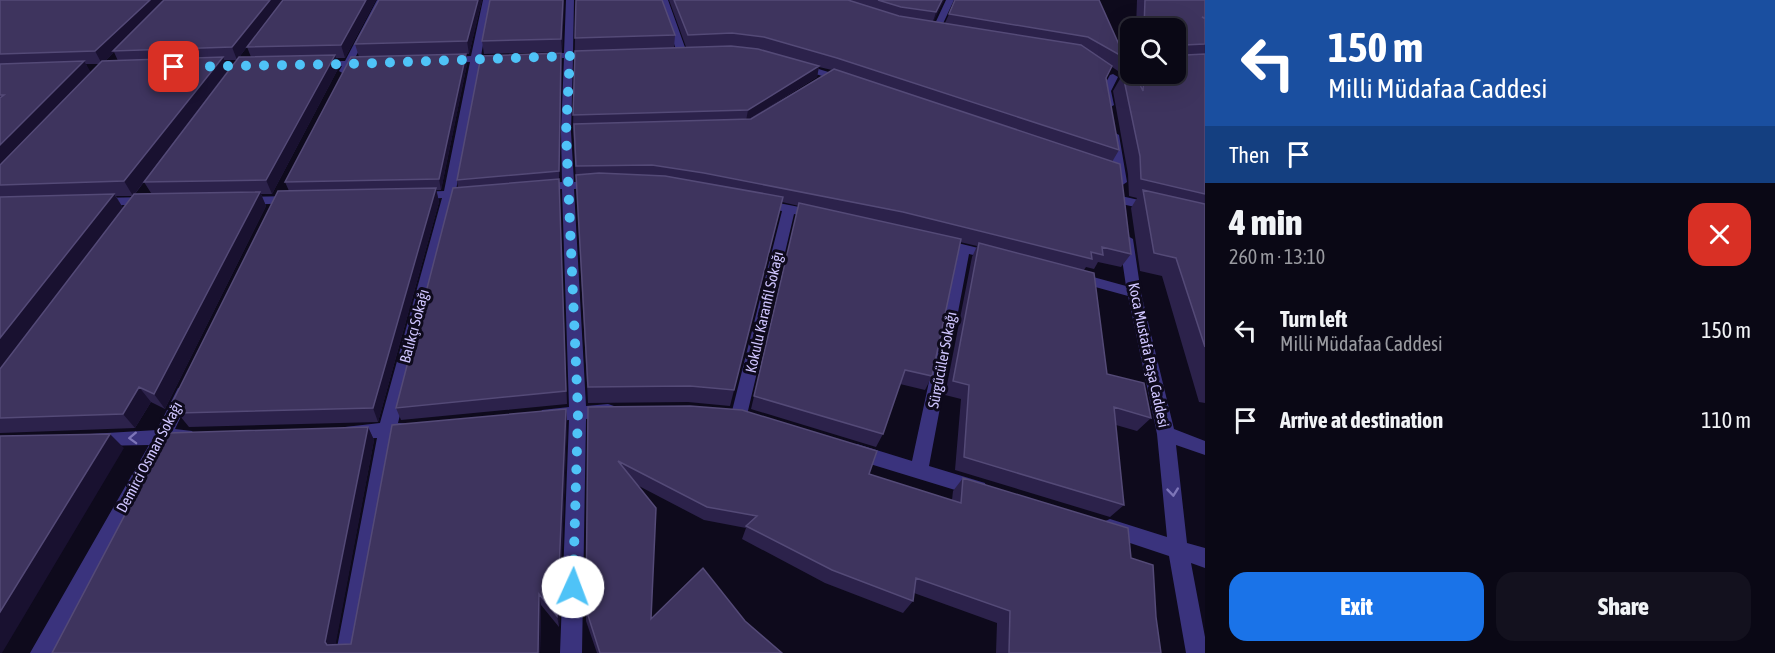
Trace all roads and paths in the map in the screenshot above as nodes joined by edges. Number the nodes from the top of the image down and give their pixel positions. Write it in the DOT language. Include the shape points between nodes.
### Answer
graph roads {
  1 [pos="381,0"];
  2 [pos="487,0"];
  3 [pos="570,0"];
  4 [pos="664,0"];
  5 [pos="950,0"];
  6 [pos="926,28"];
  7 [pos="670,53"];
  8 [pos="603,55"];
  9 [pos="570,56"];
  10 [pos="511,57"];
  11 [pos="535,57"];
  12 [pos="476,59"];
  13 [pos="441,60"];
  14 [pos="371,63"];
  15 [pos="789,63"];
  16 [pos="301,64"];
  17 [pos="348,64"];
  18 [pos="830,75"];
  19 [pos="1113,75"];
  20 [pos="820,81"];
  21 [pos="852,82"];
  22 [pos="337,85"];
  23 [pos="288,180"];
  24 [pos="569,184"];
  25 [pos="604,184"];
  26 [pos="525,188"];
  27 [pos="481,192"];
  28 [pos="448,195"];
  29 [pos="403,197"];
  30 [pos="311,200"];
  31 [pos="162,201"];
  32 [pos="231,201"];
  33 [pos="754,202"];
  34 [pos="81,203"];
  35 [pos="274,206"];
  36 [pos="789,208"];
  37 [pos="1163,210"];
  38 [pos="1123,211"];
  39 [pos="824,216"];
  40 [pos="929,240"];
  41 [pos="964,248"];
  42 [pos="1010,260"];
  43 [pos="1066,275"];
  44 [pos="1134,293"];
  45 [pos="188,383"];
  46 [pos="622,411"];
  47 [pos="578,412"];
  48 [pos="719,414"];
  49 [pos="533,416"];
  50 [pos="432,426"];
  51 [pos="387,431"];
  52 [pos="339,432"];
  53 [pos="1166,434"];
  54 [pos="198,436"];
  55 [pos="162,437"];
  56 [pos="81,440"];
  57 [pos="841,447"];
  58 [pos="1205,448"];
  59 [pos="919,472"];
  60 [pos="998,495"];
  61 [pos="1088,522"];
  62 [pos="1178,548"];
  63 [pos="1205,558"];
  64 [pos="41,653"];
  65 [pos="347,653"];
  66 [pos="571,653"];
  67 [pos="1197,653"];
  1 -- 17 [label="street"];
  2 -- 12 [label="street, Balıkçı Sokağı"];
  3 -- 9 [label="street"];
  4 -- 7 [label="street" via="687,53"];
  5 -- 6 [label="street" via="941,30"];
  8 -- 9 [label="street"];
  9 -- 11 [label="street"];
  9 -- 24 [label="street"];
  10 -- 12 [label="street"];
  12 -- 13 [label="street"];
  12 -- 28 [label="street, Balıkçı Sokağı"];
  14 -- 17 [label="street"];
  15 -- 18 [label="street"];
  16 -- 17 [label="street"];
  17 -- 22 [label="street"];
  18 -- 20 [label="street"];
  18 -- 21 [label="street"];
  19 -- 38 [label="street, Koca Mustafa Paşa Caddesi" via="1106,91"];
  23 -- 35 [label="street"];
  24 -- 25 [label="street"];
  24 -- 26 [label="street"];
  24 -- 47 [label="street"];
  27 -- 28 [label="street"];
  28 -- 29 [label="street"];
  28 -- 51 [label="street, Balıkçı Sokağı"];
  30 -- 35 [label="street"];
  31 -- 34 [label="street"];
  32 -- 35 [label="street"];
  33 -- 36 [label="street"];
  36 -- 39 [label="street"];
  36 -- 48 [label="street, Kokulu Karanfil Sokağı" via="745,417"];
  37 -- 38 [label="street"];
  38 -- 44 [label="street, Koca Mustafa Paşa Caddesi"];
  40 -- 41 [label="street"];
  41 -- 42 [label="street"];
  41 -- 59 [label="street, Sürgücüler Sokağı"];
  43 -- 44 [label="street"];
  44 -- 53 [label="street, Koca Mustafa Paşa Caddesi"];
  45 -- 55 [label="street, Demirci Osman Sokağı"];
  46 -- 47 [label="street"];
  47 -- 49 [label="street"];
  47 -- 66 [label="street"];
  50 -- 51 [label="street"];
  51 -- 52 [label="street"];
  51 -- 65 [label="street, Balıkçı Sokağı"];
  53 -- 58 [label="street"];
  53 -- 62 [label="street, Koca Mustafa Paşa Caddesi, one-way"];
  54 -- 55 [label="street"];
  55 -- 56 [label="street, one-way"];
  55 -- 64 [label="street, Demirci Osman Sokağı"];
  57 -- 59 [label="street"];
  59 -- 60 [label="street"];
  61 -- 62 [label="street"];
  62 -- 63 [label="street"];
  62 -- 67 [label="street, Koca Mustafa Paşa Caddesi"];
}
